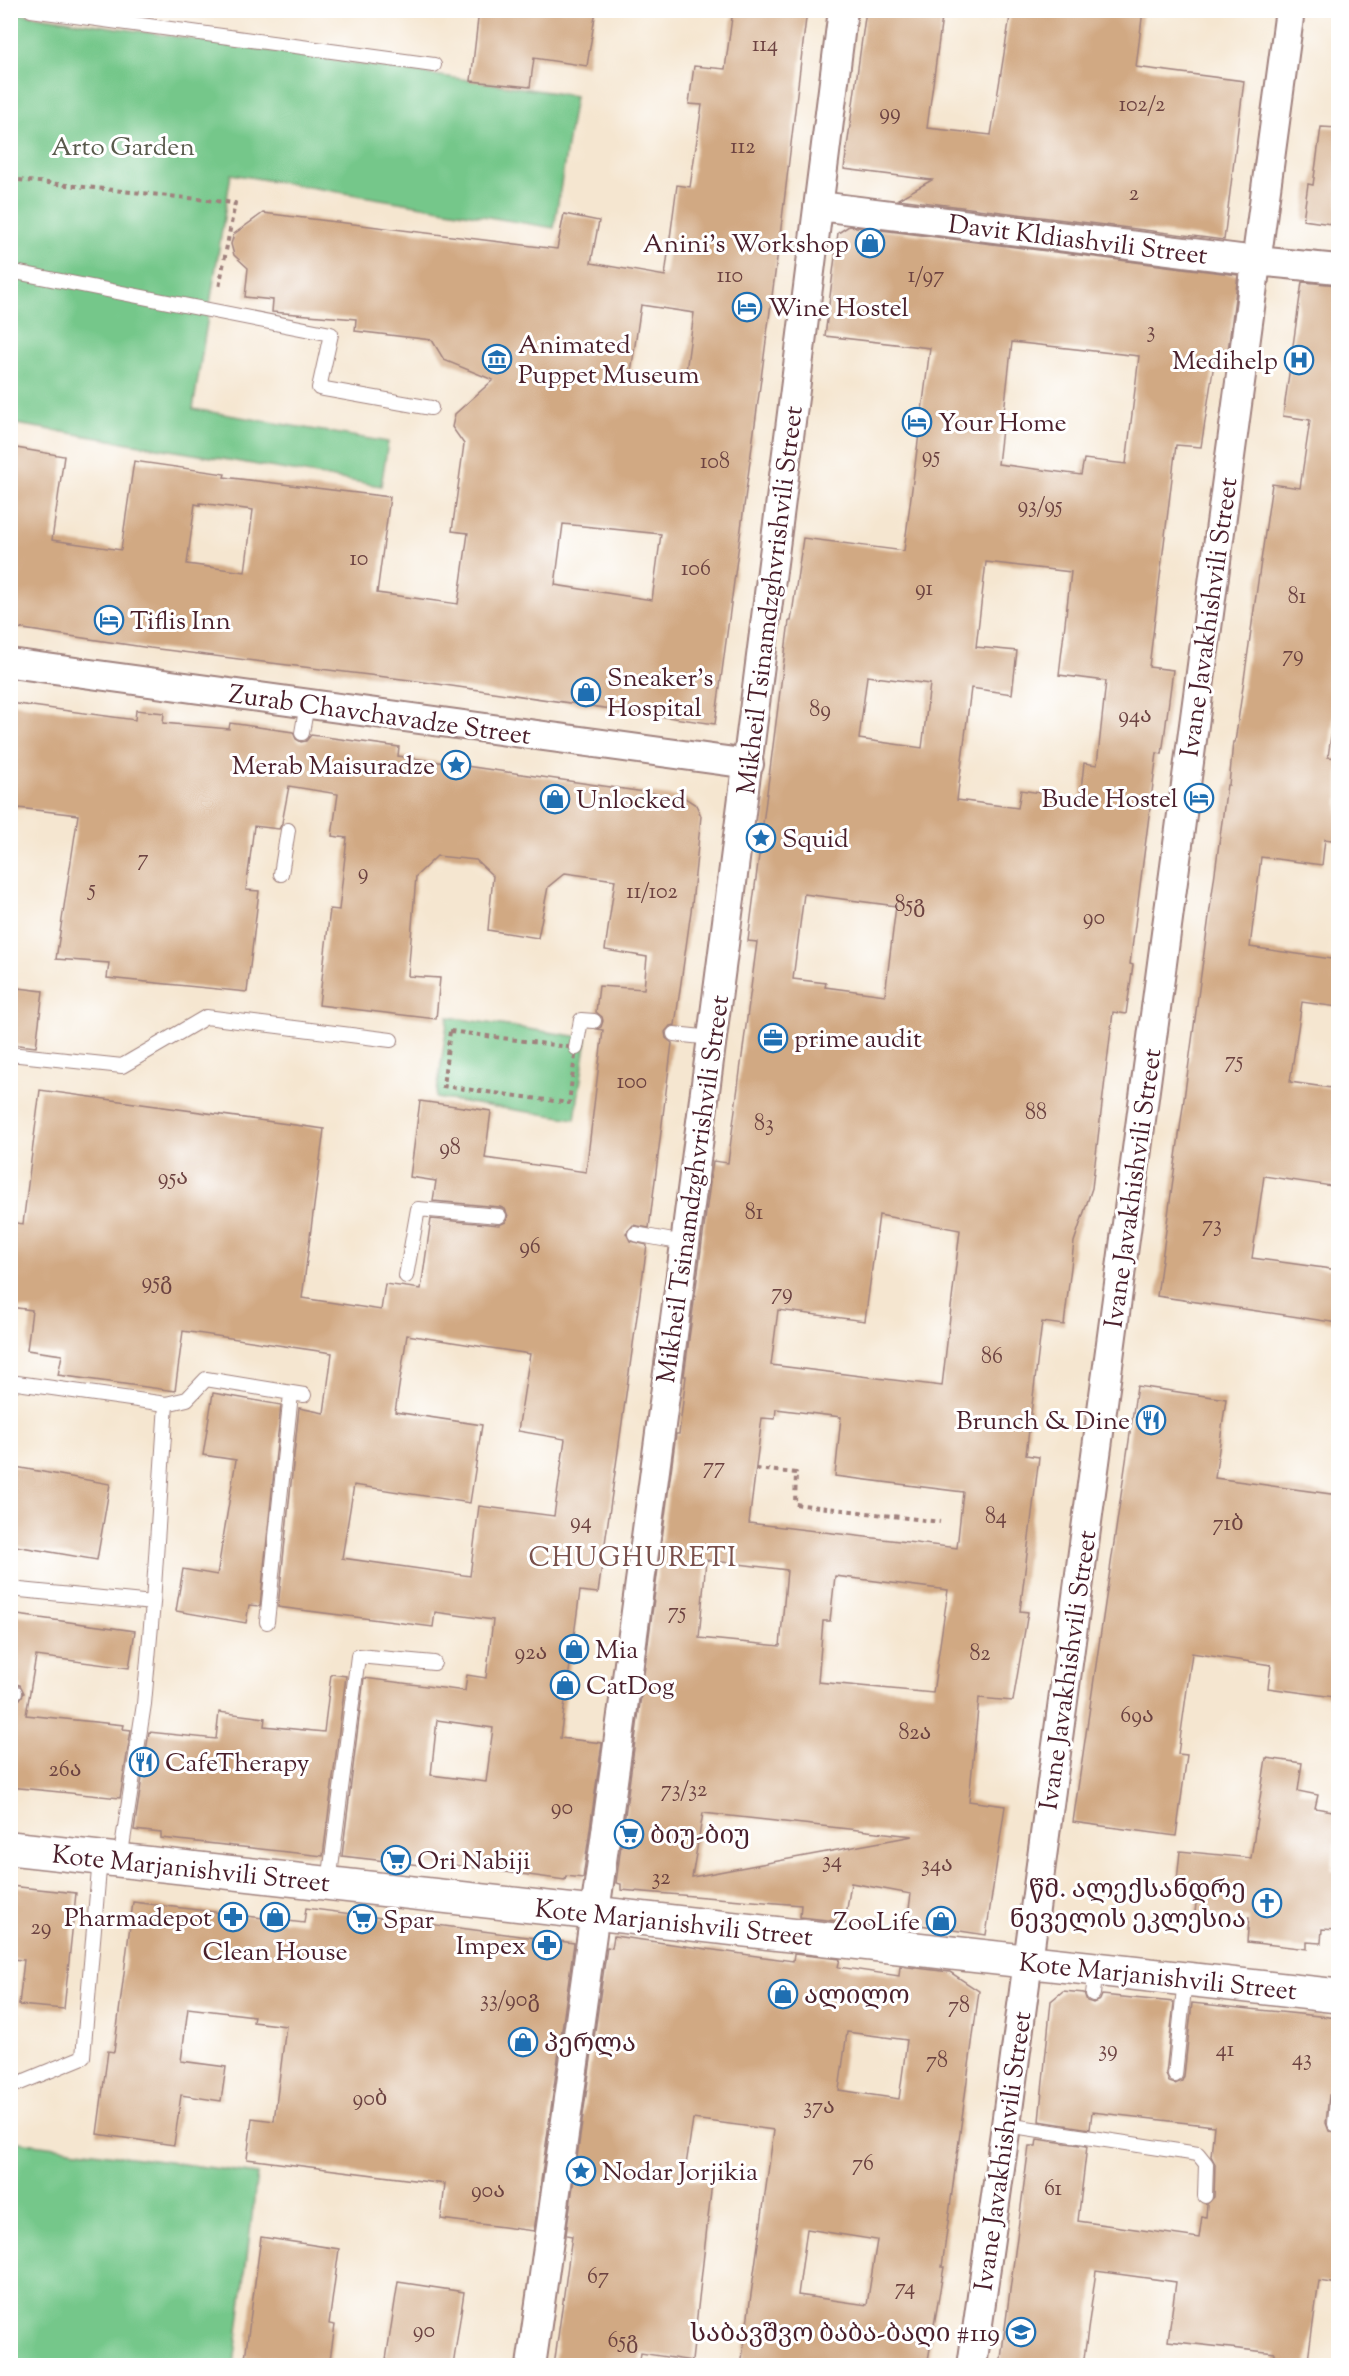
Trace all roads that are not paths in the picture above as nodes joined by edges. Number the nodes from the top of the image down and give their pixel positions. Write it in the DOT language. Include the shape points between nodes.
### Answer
graph roads {
  1 [pos="31,10"];
  2 [pos="843,10"];
  3 [pos="1290,10"];
  4 [pos="434,65"];
  5 [pos="819,206"];
  6 [pos="1256,261"];
  7 [pos="1338,269"];
  8 [pos="10,271"];
  9 [pos="431,408"];
  10 [pos="10,663"];
  11 [pos="307,704"];
  12 [pos="302,733"];
  13 [pos="748,764"];
  14 [pos="288,830"];
  15 [pos="281,874"];
  16 [pos="594,1021"];
  17 [pos="674,1034"];
  18 [pos="712,1038"];
  19 [pos="391,1040"];
  20 [pos="576,1048"];
  21 [pos="10,1054"];
  22 [pos="499,1216"];
  23 [pos="635,1234"];
  24 [pos="684,1243"];
  25 [pos="406,1276"];
  26 [pos="10,1382"];
  27 [pos="165,1404"];
  28 [pos="10,1588"];
  29 [pos="153,1603"];
  30 [pos="267,1622"];
  31 [pos="434,1663"];
  32 [pos="10,1848"];
  33 [pos="110,1859"];
  34 [pos="329,1883"];
  35 [pos="595,1913"];
  36 [pos="1028,1961"];
  37 [pos="1185,1979"];
  38 [pos="1338,1996"];
  39 [pos="1175,2075"];
  40 [pos="10,2087"];
  41 [pos="1337,2100"];
  42 [pos="1335,2124"];
  43 [pos="1006,2125"];
  44 [pos="1204,2196"];
  45 [pos="531,2366"];
  46 [pos="972,2366"];
  1 -- 4 [label="lane"];
  2 -- 5 [label="street, Mikheil Tsinamdzghvrishvili Street"];
  3 -- 6 [label="street, Ivane Javakhishvili Street"];
  5 -- 6 [label="street, Davit Kldiashvili Street"];
  5 -- 13 [label="street, Mikheil Tsinamdzghvrishvili Street"];
  6 -- 7 [label="street, Davit Kldiashvili Street"];
  6 -- 36 [label="street, Ivane Javakhishvili Street"];
  8 -- 9 [label="lane" via="331,334 320,388"];
  10 -- 11 [label="street, Zurab Chavchavadze Street"];
  11 -- 12 [label="lane"];
  11 -- 13 [label="street, Zurab Chavchavadze Street"];
  13 -- 18 [label="street, Mikheil Tsinamdzghvrishvili Street"];
  14 -- 15 [label="lane"];
  16 -- 20 [label="lane" via="581,1020"];
  17 -- 18 [label="lane"];
  18 -- 24 [label="street, Mikheil Tsinamdzghvrishvili Street"];
  19 -- 21 [label="lane" via="206,1017 122,1066"];
  22 -- 25 [label="lane" via="418,1209"];
  23 -- 24 [label="lane"];
  24 -- 35 [label="street, Mikheil Tsinamdzghvrishvili Street"];
  26 -- 27 [label="lane"];
  27 -- 29 [label="lane"];
  27 -- 30 [label="lane" via="187,1399 206,1379 297,1395"];
  28 -- 29 [label="lane"];
  29 -- 33 [label="lane" via="144,1704"];
  31 -- 34 [label="lane" via="358,1656"];
  32 -- 33 [label="main road, Kote Marjanishvili Street"];
  33 -- 34 [label="main road, Kote Marjanishvili Street"];
  33 -- 40 [label="lane" via="83,2057"];
  34 -- 35 [label="main road, Kote Marjanishvili Street"];
  35 -- 36 [label="main road, Kote Marjanishvili Street"];
  35 -- 45 [label="street, Mikheil Tsinamdzghvrishvili Street"];
  36 -- 37 [label="main road, Kote Marjanishvili Street" via="1095,1981"];
  36 -- 43 [label="street, Ivane Javakhishvili Street"];
  37 -- 38 [label="main road, Kote Marjanishvili Street"];
  37 -- 39 [label="lane"];
  41 -- 42 [label="lane"];
  43 -- 44 [label="lane" via="1198,2154 1206,2164"];
  43 -- 46 [label="street, Ivane Javakhishvili Street"];
}
